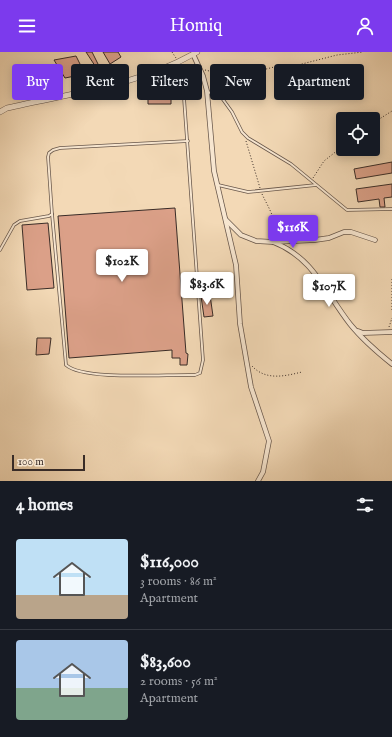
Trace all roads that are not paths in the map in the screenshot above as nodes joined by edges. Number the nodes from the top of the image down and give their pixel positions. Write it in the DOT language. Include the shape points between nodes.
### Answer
graph roads {
  1 [pos="195,53"];
  2 [pos="172,64"];
  3 [pos="137,79"];
  4 [pos="207,91"];
  5 [pos="183,100"];
  6 [pos="0,112"];
  7 [pos="188,141"];
  8 [pos="216,184"];
  9 [pos="316,185"];
  10 [pos="392,209"];
  11 [pos="52,214"];
  12 [pos="225,219"];
  13 [pos="375,240"];
  14 [pos="273,242"];
  15 [pos="0,250"];
  16 [pos="354,329"];
  17 [pos="392,332"];
  18 [pos="392,364"];
  19 [pos="258,481"];
  1 -- 2 [label="street"];
  1 -- 4 [label="street"];
  3 -- 6 [label="street"];
  4 -- 8 [label="street"];
  4 -- 9 [label="lane" via="219,94 236,117 244,135 291,164"];
  5 -- 7 [label="lane"];
  7 -- 11 [label="lane" via="52,150 48,158"];
  7 -- 11 [label="lane" via="203,360 202,370 198,374 105,375 75,370 66,365"];
  8 -- 9 [label="lane" via="242,191"];
  8 -- 12 [label="street"];
  9 -- 10 [label="lane" via="346,210"];
  11 -- 15 [label="lane" via="20,221 14,225"];
  12 -- 14 [label="street" via="248,239"];
  12 -- 19 [label="street" via="236,265 240,324 253,394 269,441 263,472"];
  13 -- 14 [label="street" via="344,232 315,240"];
  14 -- 16 [label="street" via="287,248 313,270"];
  16 -- 17 [label="street" via="363,333"];
  16 -- 18 [label="street"];
}
